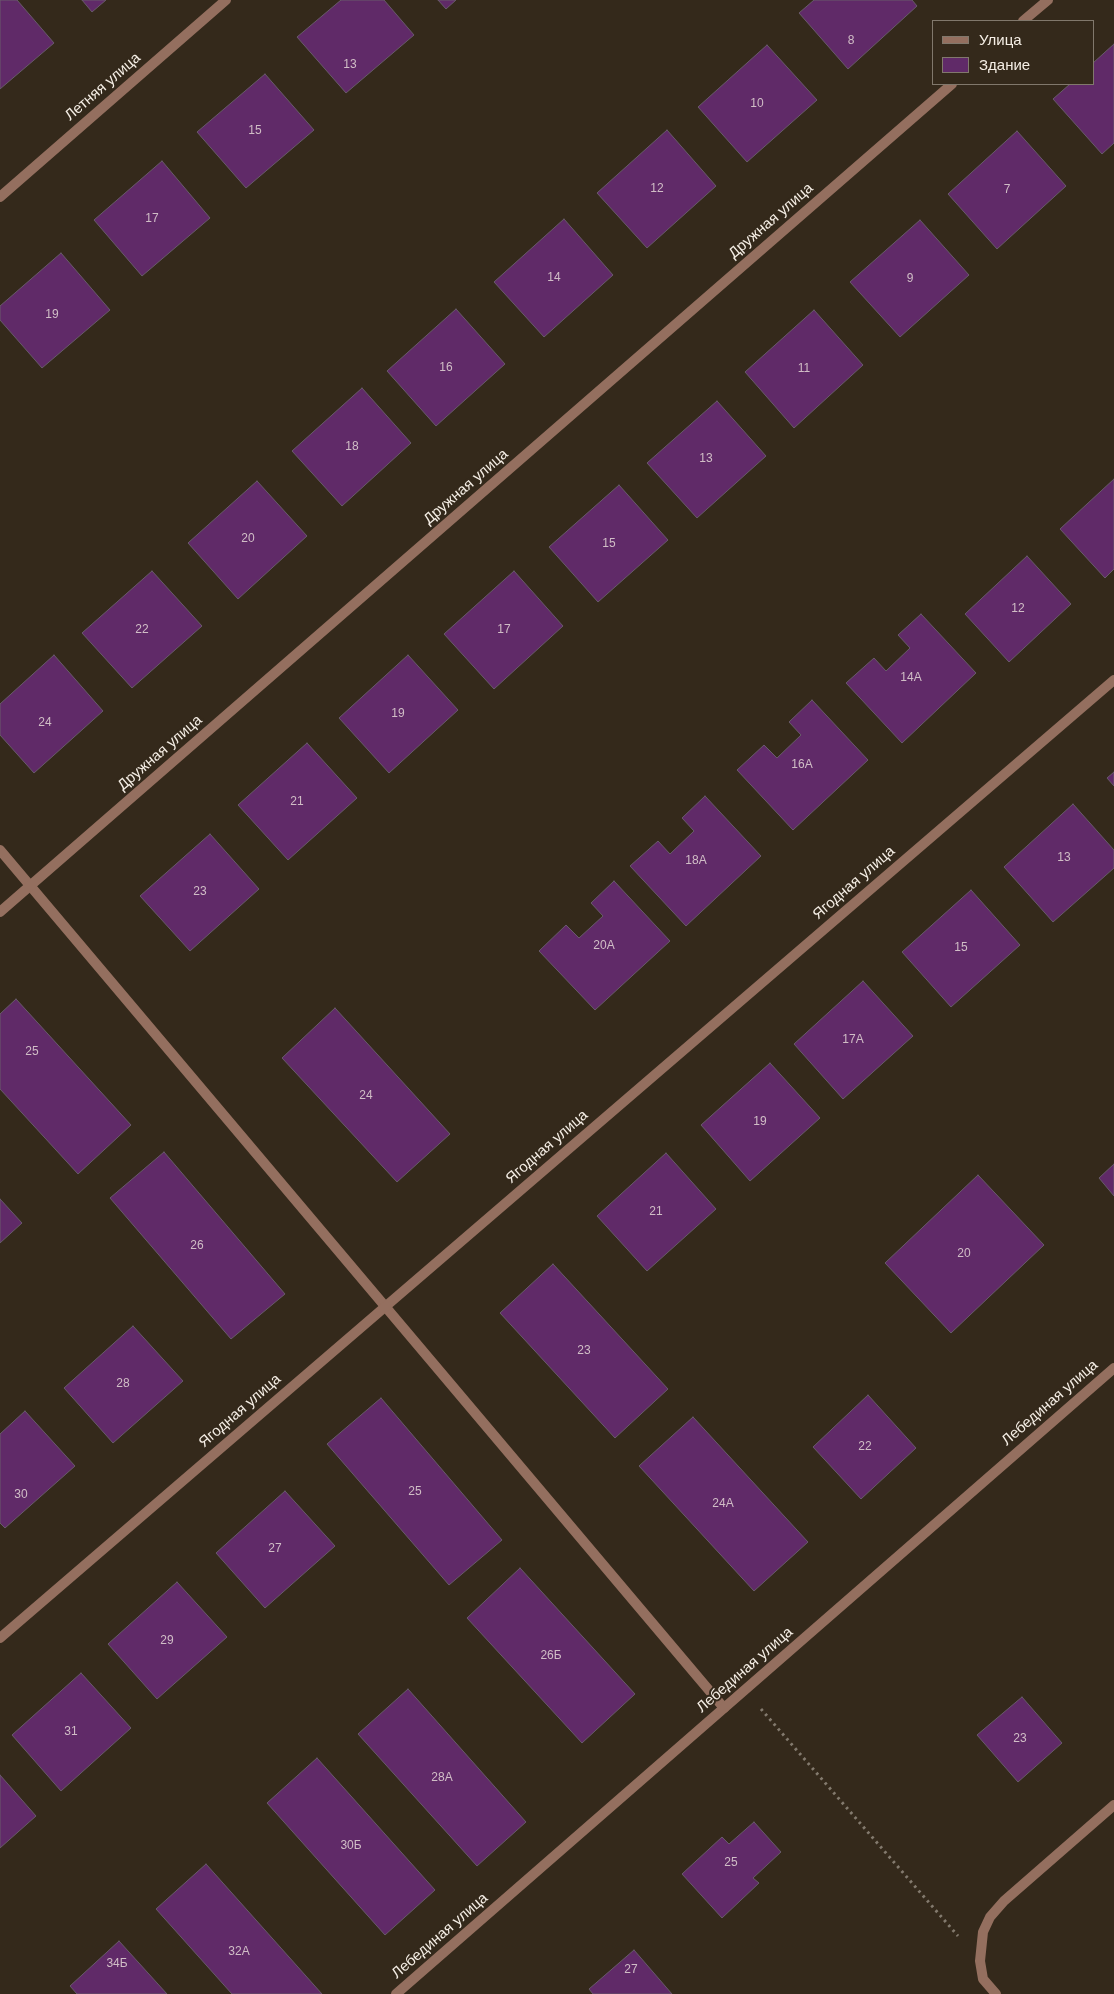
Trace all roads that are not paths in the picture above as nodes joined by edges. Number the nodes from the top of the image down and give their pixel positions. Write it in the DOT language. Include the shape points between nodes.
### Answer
graph roads {
  1 [pos="226,0"];
  2 [pos="1048,0"];
  3 [pos="1024,20"];
  4 [pos="951,85"];
  5 [pos="0,197"];
  6 [pos="1114,680"];
  7 [pos="0,850"];
  8 [pos="30,886"];
  9 [pos="0,912"];
  10 [pos="385,1306"];
  11 [pos="1114,1368"];
  12 [pos="0,1638"];
  13 [pos="724,1708"];
  14 [pos="1114,1805"];
  15 [pos="396,1994"];
  16 [pos="996,1994"];
  1 -- 5 [label="street, Летняя улица"];
  2 -- 3 [label="street"];
  4 -- 8 [label="street, Дружная улица"];
  6 -- 10 [label="street, Ягодная улица"];
  7 -- 8 [label="street"];
  8 -- 9 [label="street, Дружная улица"];
  8 -- 10 [label="street"];
  10 -- 12 [label="street, Ягодная улица"];
  10 -- 13 [label="street"];
  11 -- 13 [label="street, Лебединая улица"];
  13 -- 15 [label="street, Лебединая улица"];
  14 -- 16 [label="street" via="1004,1901 990,1918 983,1932 980,1961 983,1979"];
}
